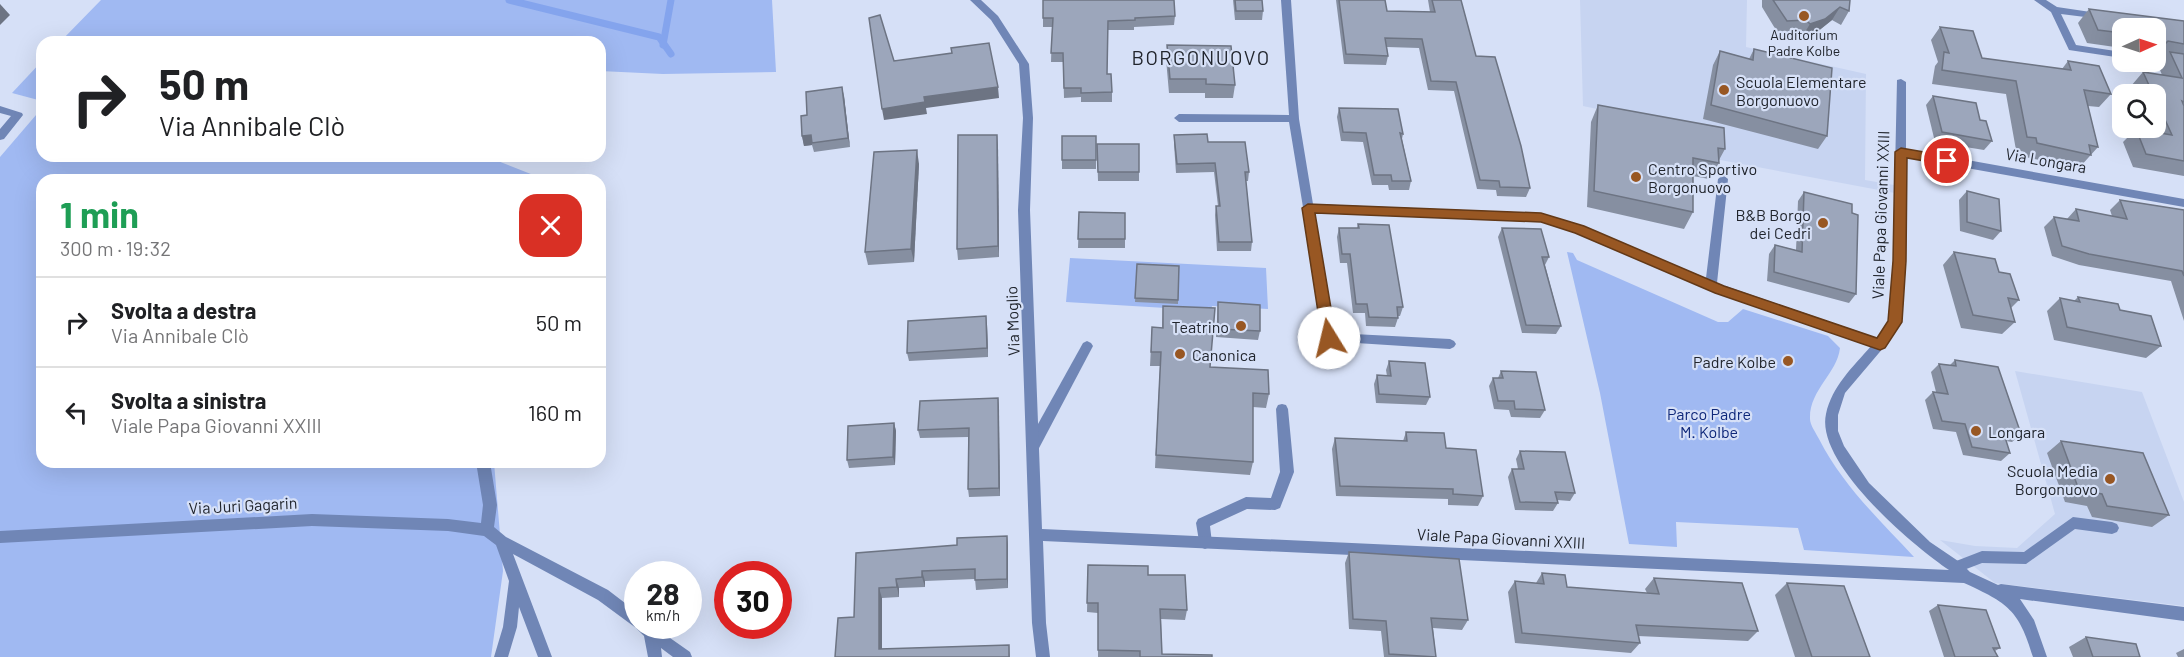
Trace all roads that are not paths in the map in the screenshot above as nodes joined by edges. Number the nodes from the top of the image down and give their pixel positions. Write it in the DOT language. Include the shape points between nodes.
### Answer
graph roads {
  1 [pos="975,0"];
  2 [pos="1286,0"];
  3 [pos="2039,0"];
  4 [pos="2055,10"];
  5 [pos="2114,18"];
  6 [pos="2112,54"];
  7 [pos="2166,61"];
  8 [pos="2184,64"];
  9 [pos="1901,82"];
  10 [pos="0,109"];
  11 [pos="1179,118"];
  12 [pos="1294,119"];
  13 [pos="0,136"];
  14 [pos="1901,152"];
  15 [pos="1723,180"];
  16 [pos="2184,203"];
  17 [pos="1308,208"];
  18 [pos="1711,286"];
  19 [pos="1450,344"];
  20 [pos="1880,344"];
  21 [pos="1087,346"];
  22 [pos="1282,409"];
  23 [pos="1033,446"];
  24 [pos="484,468"];
  25 [pos="2112,528"];
  26 [pos="487,530"];
  27 [pos="1036,535"];
  28 [pos="0,537"];
  29 [pos="501,541"];
  30 [pos="1205,543"];
  31 [pos="1960,572"];
  32 [pos="514,581"];
  33 [pos="1994,590"];
  34 [pos="624,611"];
  35 [pos="2184,614"];
  36 [pos="650,639"];
  37 [pos="661,639"];
  38 [pos="501,657"];
  39 [pos="545,657"];
  40 [pos="655,657"];
  41 [pos="685,657"];
  42 [pos="1043,657"];
  43 [pos="2040,657"];
  1 -- 23 [label="street, Via Moglio" via="995,18 1024,64 1028,118 1024,210"];
  2 -- 12 [label="street"];
  3 -- 4 [label="street"];
  4 -- 5 [label="street"];
  4 -- 6 [label="street" via="2072,48"];
  7 -- 8 [label="street"];
  9 -- 14 [label="street, Viale Papa Giovanni XXIII"];
  10 -- 13 [label="street" via="18,115"];
  11 -- 12 [label="street"];
  12 -- 17 [label="street"];
  14 -- 16 [label="street, Via Longara"];
  14 -- 20 [label="street, Viale Papa Giovanni XXIII" via="1895,322"];
  15 -- 18 [label="street"];
  17 -- 18 [label="street" via="1541,218"];
  17 -- 19 [label="street" via="1329,338"];
  18 -- 20 [label="street"];
  20 -- 31 [label="street, Viale Papa Giovanni XXIII" via="1840,391 1832,415 1839,449 1864,487 1925,546"];
  21 -- 23 [label="street"];
  22 -- 30 [label="street" via="1287,472 1275,504 1246,502 1203,523"];
  23 -- 27 [label="street, Via Moglio"];
  24 -- 26 [label="street" via="489,505"];
  25 -- 31 [label="street" via="2073,523 2026,558 1982,557"];
  26 -- 28 [label="street, Via Juri Gagarin" via="312,520"];
  26 -- 29 [label="street"];
  27 -- 30 [label="street, Viale Papa Giovanni XXIII"];
  27 -- 42 [label="street, Via Moglio"];
  29 -- 32 [label="street"];
  29 -- 34 [label="street" via="603,595"];
  30 -- 31 [label="street, Viale Papa Giovanni XXIII"];
  31 -- 33 [label="street"];
  32 -- 38 [label="street" via="510,627"];
  32 -- 39 [label="street"];
  33 -- 35 [label="street"];
  33 -- 43 [label="street" via="2023,610 2031,623"];
  36 -- 40 [label="street"];
  37 -- 41 [label="street"];
}
